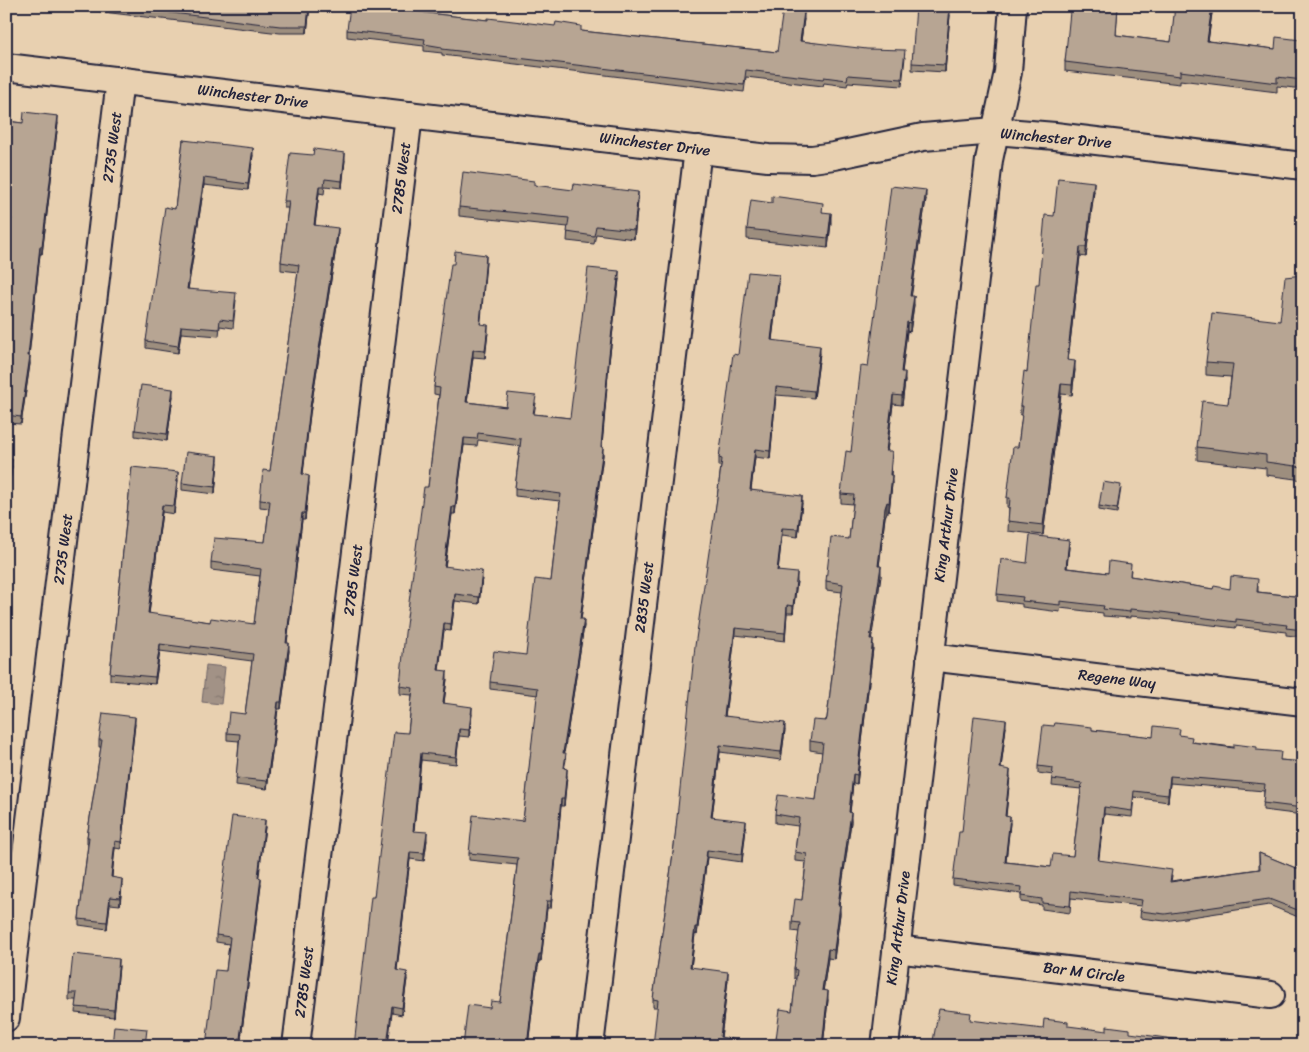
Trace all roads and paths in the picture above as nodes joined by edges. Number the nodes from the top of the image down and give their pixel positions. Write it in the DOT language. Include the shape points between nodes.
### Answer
graph roads {
  1 [pos="1013,6"];
  2 [pos="6,67"];
  3 [pos="120,80"];
  4 [pos="409,115"];
  5 [pos="995,132"];
  6 [pos="698,149"];
  7 [pos="1303,166"];
  8 [pos="930,657"];
  9 [pos="1303,702"];
  10 [pos="896,949"];
  11 [pos="1271,995"];
  12 [pos="6,1018"];
  13 [pos="296,1046"];
  14 [pos="590,1046"];
  15 [pos="885,1046"];
  1 -- 5 [label="street, King Arthur Drive" via="1008,72"];
  2 -- 3 [label="street, Winchester Drive"];
  3 -- 4 [label="street, Winchester Drive"];
  3 -- 12 [label="street, 2735 West"];
  4 -- 6 [label="street, Winchester Drive"];
  4 -- 13 [label="street, 2785 West"];
  5 -- 6 [label="street, Winchester Drive" via="923,137 812,159 768,158"];
  5 -- 7 [label="street, Winchester Drive" via="1055,136"];
  5 -- 8 [label="street, King Arthur Drive" via="989,160"];
  6 -- 14 [label="street, 2835 West"];
  8 -- 9 [label="street, Regene Way"];
  8 -- 10 [label="street, King Arthur Drive"];
  10 -- 11 [label="street, Bar M Circle"];
  10 -- 15 [label="street, King Arthur Drive"];
}
